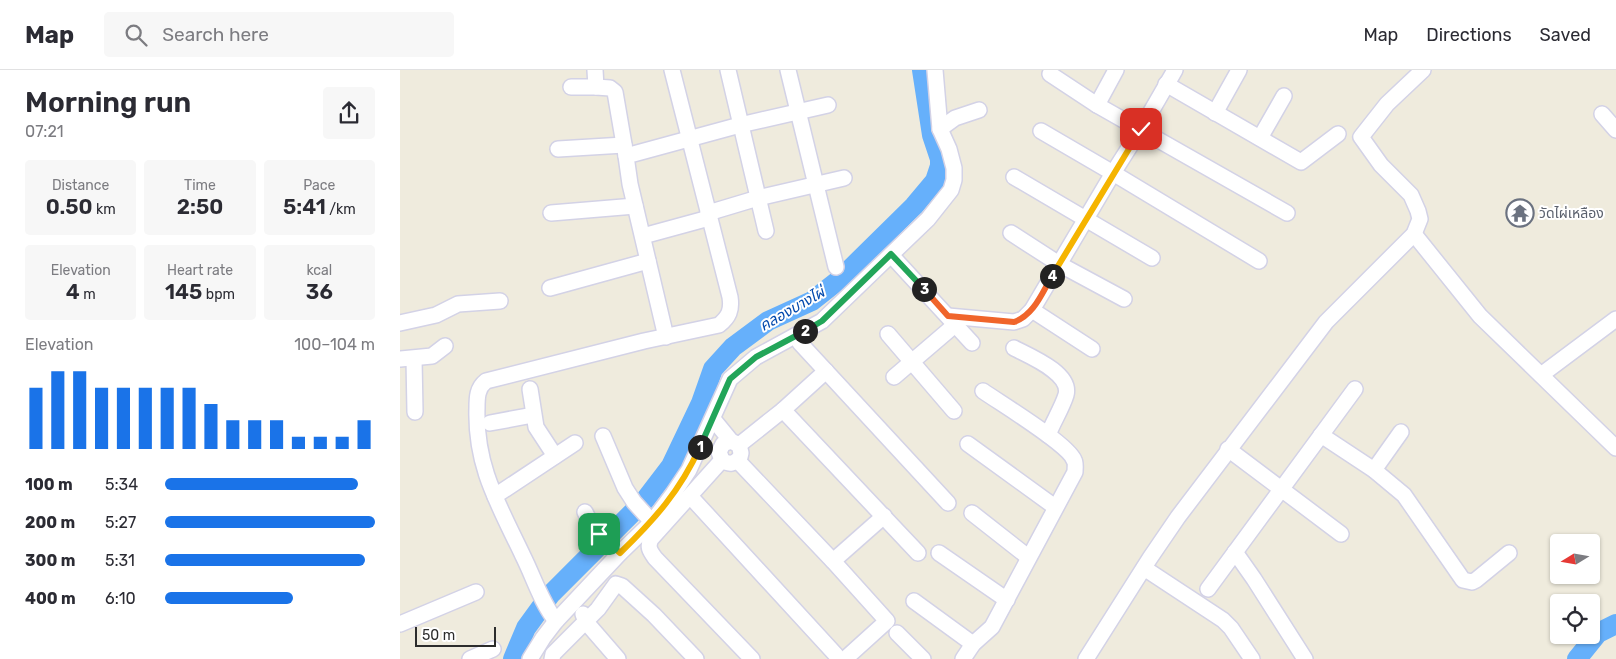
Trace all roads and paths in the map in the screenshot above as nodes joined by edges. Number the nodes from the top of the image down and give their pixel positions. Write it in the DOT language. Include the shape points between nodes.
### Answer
graph roads {
  1 [pos="595,70"];
  2 [pos="672,70"];
  3 [pos="728,70"];
  4 [pos="788,70"];
  5 [pos="935,70"];
  6 [pos="1116,70"];
  7 [pos="1175,70"];
  8 [pos="1239,70"];
  9 [pos="1423,70"];
  10 [pos="1050,74"];
  11 [pos="1166,84"];
  12 [pos="571,87"];
  13 [pos="596,87"];
  14 [pos="1284,96"];
  15 [pos="828,105"];
  16 [pos="1097,105"];
  17 [pos="979,110"];
  18 [pos="797,112"];
  19 [pos="1215,113"];
  20 [pos="1602,114"];
  21 [pos="740,126"];
  22 [pos="940,129"];
  23 [pos="1141,129"];
  24 [pos="1616,130"];
  25 [pos="1041,131"];
  26 [pos="1338,134"];
  27 [pos="1260,138"];
  28 [pos="689,139"];
  29 [pos="558,149"];
  30 [pos="625,150"];
  31 [pos="1113,173"];
  32 [pos="1014,177"];
  33 [pos="844,178"];
  34 [pos="816,185"];
  35 [pos="758,198"];
  36 [pos="635,206"];
  37 [pos="551,213"];
  38 [pos="1287,213"];
  39 [pos="709,216"];
  40 [pos="1086,219"];
  41 [pos="766,231"];
  42 [pos="1010,233"];
  43 [pos="1414,234"];
  44 [pos="642,236"];
  45 [pos="891,254"];
  46 [pos="1152,258"];
  47 [pos="648,261"];
  48 [pos="1259,261"];
  49 [pos="1059,264"];
  50 [pos="836,267"];
  51 [pos="550,288"];
  52 [pos="1124,299"];
  53 [pos="500,301"];
  54 [pos="1032,310"];
  55 [pos="1616,319"];
  56 [pos="952,320"];
  57 [pos="400,323"];
  58 [pos="888,334"];
  59 [pos="666,336"];
  60 [pos="800,343"];
  61 [pos="972,343"];
  62 [pos="445,346"];
  63 [pos="1014,348"];
  64 [pos="1092,349"];
  65 [pos="407,359"];
  66 [pos="912,362"];
  67 [pos="826,370"];
  68 [pos="1541,375"];
  69 [pos="894,377"];
  70 [pos="530,389"];
  71 [pos="1355,389"];
  72 [pos="983,391"];
  73 [pos="783,410"];
  74 [pos="954,411"];
  75 [pos="415,412"];
  76 [pos="533,415"];
  77 [pos="712,419"];
  78 [pos="490,422"];
  79 [pos="1402,432"];
  80 [pos="1048,435"];
  81 [pos="1321,435"];
  82 [pos="603,436"];
  83 [pos="705,436"];
  84 [pos="575,443"];
  85 [pos="735,443"];
  86 [pos="968,444"];
  87 [pos="1616,448"];
  88 [pos="1228,449"];
  89 [pos="555,456"];
  90 [pos="726,458"];
  91 [pos="1374,470"];
  92 [pos="1282,489"];
  93 [pos="495,496"];
  94 [pos="690,496"];
  95 [pos="948,503"];
  96 [pos="1055,507"];
  97 [pos="585,512"];
  98 [pos="643,512"];
  99 [pos="972,513"];
  100 [pos="884,516"];
  101 [pos="1341,534"];
  102 [pos="616,550"];
  103 [pos="1235,552"];
  104 [pos="918,553"];
  105 [pos="939,553"];
  106 [pos="1509,553"];
  107 [pos="1028,557"];
  108 [pos="833,561"];
  109 [pos="1144,568"];
  110 [pos="1208,589"];
  111 [pos="476,592"];
  112 [pos="1007,600"];
  113 [pos="914,601"];
  114 [pos="575,602"];
  115 [pos="553,616"];
  116 [pos="586,622"];
  117 [pos="400,624"];
  118 [pos="897,633"];
  119 [pos="973,644"];
  120 [pos="493,649"];
  121 [pos="840,657"];
  122 [pos="470,659"];
  123 [pos="530,659"];
  124 [pos="552,659"];
  125 [pos="618,659"];
  126 [pos="696,659"];
  127 [pos="752,659"];
  128 [pos="923,659"];
  129 [pos="963,659"];
  130 [pos="1086,659"];
  131 [pos="1252,659"];
  132 [pos="1305,659"];
  1 -- 13 [label="street"];
  2 -- 28 [label="street"];
  3 -- 21 [label="street"];
  4 -- 18 [label="street"];
  5 -- 22 [label="street"];
  6 -- 16 [label="street"];
  7 -- 11 [label="street"];
  8 -- 19 [label="street"];
  9 -- 43 [label="street" via="1387,104 1361,137 1381,165 1411,196 1420,219"];
  10 -- 16 [label="street"];
  11 -- 19 [label="street"];
  11 -- 23 [label="street"];
  12 -- 13 [label="street"];
  13 -- 30 [label="street" via="610,88 615,92"];
  14 -- 27 [label="street"];
  15 -- 18 [label="street"];
  16 -- 23 [label="street"];
  17 -- 22 [label="street" via="956,118"];
  18 -- 21 [label="street"];
  18 -- 34 [label="street"];
  19 -- 27 [label="street"];
  20 -- 24 [label="street"];
  21 -- 28 [label="street"];
  21 -- 35 [label="street"];
  22 -- 45 [label="street" via="954,168 951,190 938,208"];
  23 -- 31 [label="street"];
  23 -- 38 [label="street"];
  25 -- 31 [label="street"];
  26 -- 27 [label="street" via="1301,162"];
  28 -- 30 [label="street"];
  28 -- 39 [label="street"];
  29 -- 30 [label="street"];
  30 -- 36 [label="street"];
  31 -- 40 [label="street"];
  31 -- 48 [label="street"];
  32 -- 40 [label="street"];
  33 -- 34 [label="street"];
  34 -- 35 [label="street"];
  34 -- 50 [label="street"];
  35 -- 39 [label="street"];
  35 -- 41 [label="street"];
  36 -- 37 [label="street"];
  36 -- 44 [label="street"];
  39 -- 44 [label="street"];
  39 -- 59 [label="street" via="731,308 727,319 719,325"];
  40 -- 46 [label="street"];
  40 -- 49 [label="street"];
  42 -- 49 [label="street"];
  43 -- 68 [label="street" via="1480,316"];
  43 -- 88 [label="street" via="1326,322"];
  44 -- 47 [label="street"];
  45 -- 56 [label="street"];
  45 -- 77 [label="street" via="822,321 744,365 730,379"];
  47 -- 51 [label="street"];
  47 -- 59 [label="street"];
  49 -- 52 [label="street"];
  49 -- 54 [label="street"];
  53 -- 57 [label="street" via="458,304 436,315"];
  54 -- 56 [label="street" via="1014,322"];
  54 -- 64 [label="street"];
  55 -- 68 [label="street"];
  56 -- 61 [label="street"];
  56 -- 66 [label="street"];
  58 -- 66 [label="street"];
  59 -- 93 [label="street" via="497,378 481,385 477,395 477,438 485,474"];
  60 -- 67 [label="street"];
  62 -- 65 [label="street" via="432,356"];
  63 -- 80 [label="street" via="1054,370 1066,384 1067,393"];
  65 -- 75 [label="street"];
  66 -- 69 [label="street"];
  66 -- 74 [label="street"];
  67 -- 73 [label="street"];
  67 -- 95 [label="street"];
  68 -- 87 [label="street"];
  70 -- 76 [label="street"];
  71 -- 81 [label="street"];
  72 -- 80 [label="street"];
  73 -- 85 [label="street"];
  73 -- 100 [label="street"];
  76 -- 78 [label="street"];
  76 -- 89 [label="street" via="536,427"];
  77 -- 83 [label="street"];
  77 -- 85 [label="street"];
  79 -- 91 [label="street"];
  80 -- 96 [label="street" via="1075,461 1075,472"];
  81 -- 91 [label="street"];
  81 -- 92 [label="street"];
  82 -- 98 [label="street" via="618,475"];
  83 -- 90 [label="street"];
  83 -- 98 [label="street" via="689,470"];
  84 -- 89 [label="street"];
  85 -- 90 [label="street" via="723,444"];
  86 -- 96 [label="street"];
  88 -- 92 [label="street"];
  88 -- 109 [label="street"];
  89 -- 93 [label="street"];
  90 -- 94 [label="street"];
  90 -- 108 [label="street"];
  91 -- 106 [label="street" via="1404,495 1463,580 1476,580"];
  92 -- 101 [label="street"];
  92 -- 103 [label="street"];
  93 -- 115 [label="street"];
  94 -- 121 [label="street"];
  94 -- 127 [label="street" via="652,539 649,550"];
  96 -- 107 [label="street"];
  97 -- 102 [label="street" via="593,528"];
  98 -- 102 [label="street"];
  99 -- 107 [label="street"];
  100 -- 104 [label="street"];
  100 -- 108 [label="street"];
  102 -- 114 [label="street"];
  103 -- 110 [label="street"];
  103 -- 132 [label="street"];
  105 -- 112 [label="street"];
  107 -- 112 [label="street"];
  108 -- 121 [label="street" via="887,621"];
  109 -- 130 [label="street"];
  109 -- 131 [label="street" via="1223,620"];
  111 -- 117 [label="street"];
  112 -- 119 [label="street" via="992,627"];
  113 -- 119 [label="street"];
  114 -- 115 [label="street"];
  114 -- 116 [label="street"];
  115 -- 123 [label="street"];
  116 -- 124 [label="street" via="553,654"];
  116 -- 125 [label="street"];
  116 -- 126 [label="street" via="616,584 622,586"];
  118 -- 128 [label="street"];
  119 -- 129 [label="street"];
  120 -- 122 [label="street"];
}
